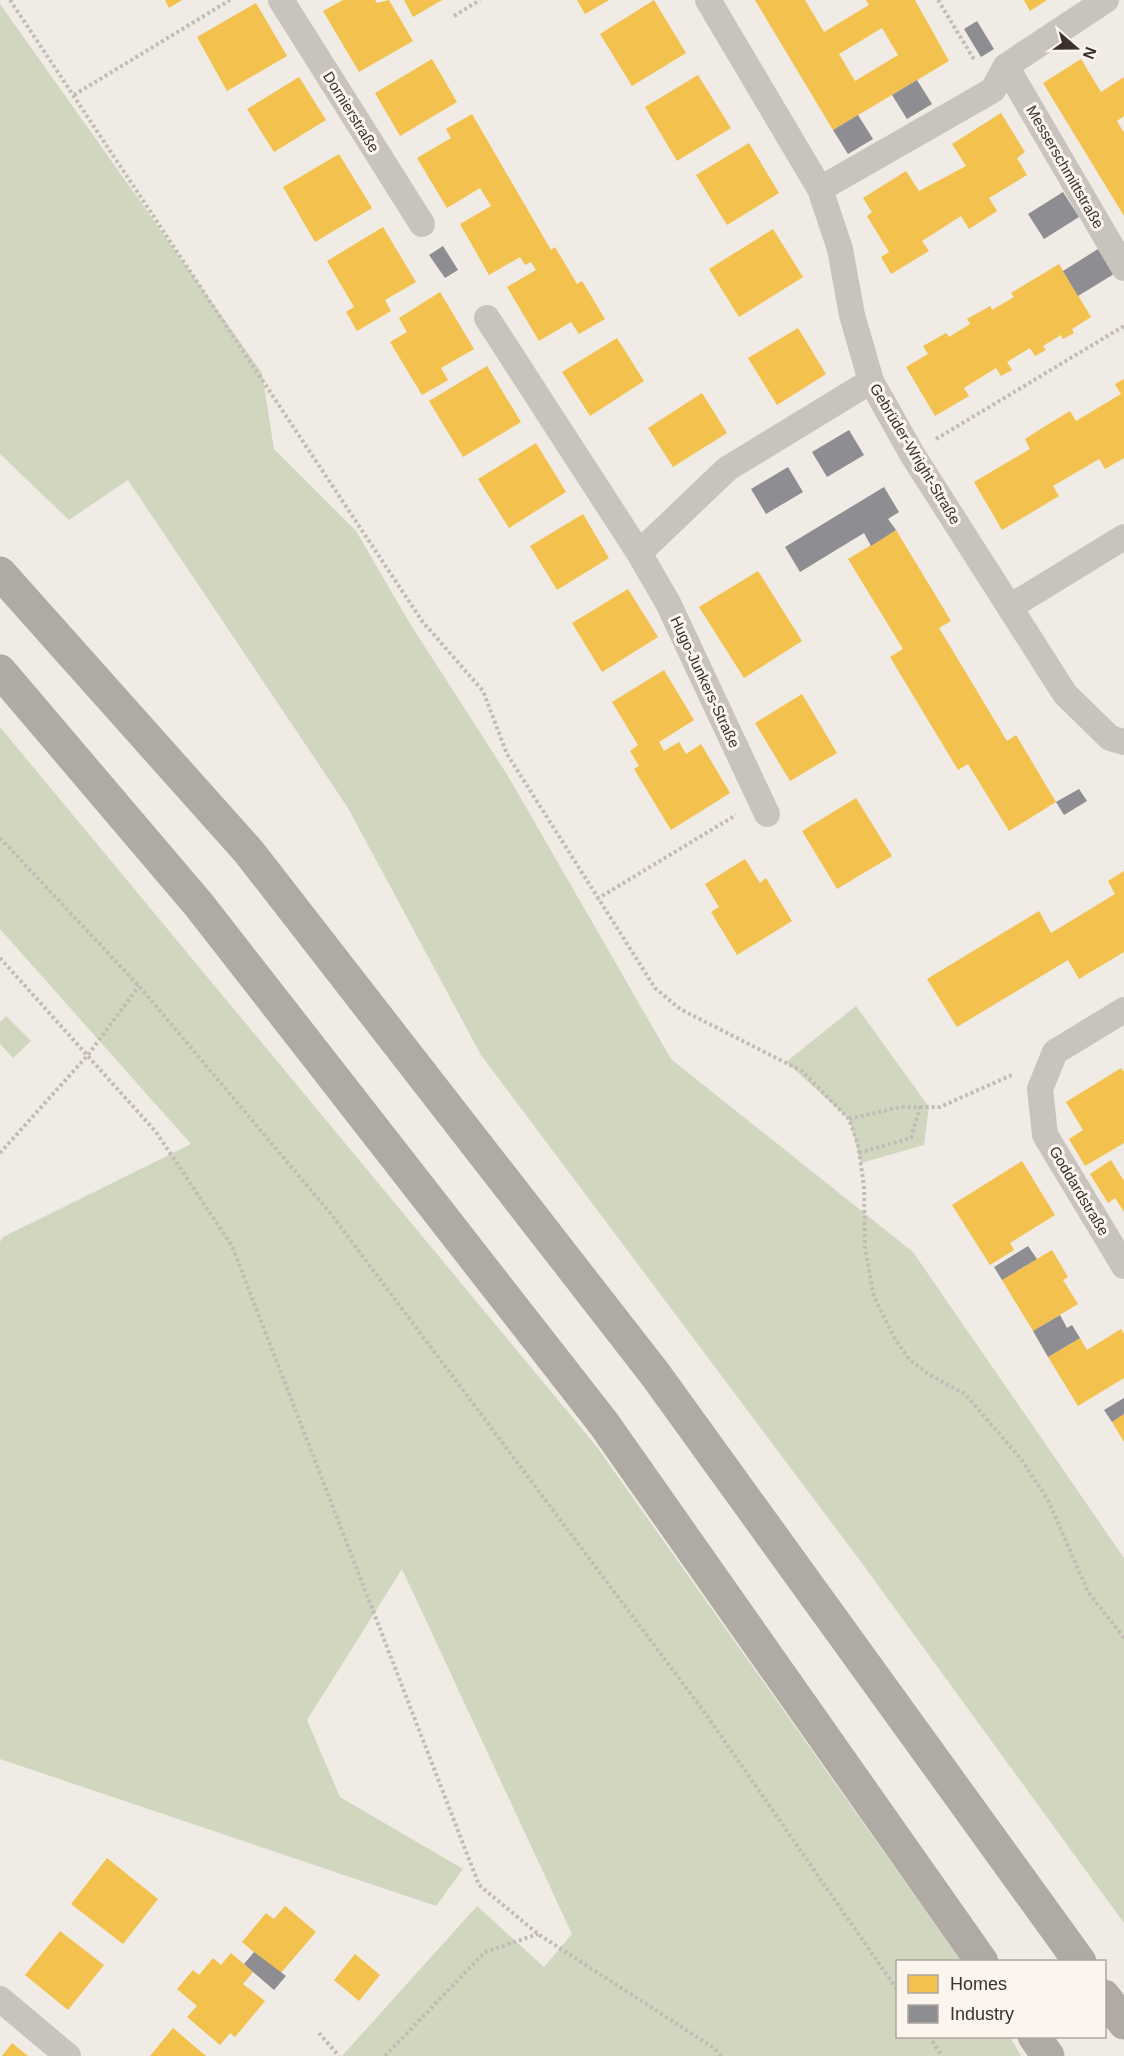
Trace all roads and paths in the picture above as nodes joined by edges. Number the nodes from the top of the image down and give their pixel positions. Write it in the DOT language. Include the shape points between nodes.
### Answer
graph roads {
  1 [pos="10,0"];
  2 [pos="230,0"];
  3 [pos="281,0"];
  4 [pos="480,0"];
  5 [pos="708,0"];
  6 [pos="938,0"];
  7 [pos="1106,0"];
  8 [pos="454,16"];
  9 [pos="1006,66"];
  10 [pos="993,90"];
  11 [pos="74,96"];
  12 [pos="820,189"];
  13 [pos="422,224"];
  14 [pos="1124,268"];
  15 [pos="488,318"];
  16 [pos="1124,326"];
  17 [pos="871,381"];
  18 [pos="912,454"];
  19 [pos="1124,537"];
  20 [pos="639,553"];
  21 [pos="0,573"];
  22 [pos="1010,607"];
  23 [pos="0,671"];
  24 [pos="1124,742"];
  25 [pos="763,807"];
  26 [pos="0,838"];
  27 [pos="597,899"];
  28 [pos="0,958"];
  29 [pos="139,986"];
  30 [pos="1124,1010"];
  31 [pos="1055,1052"];
  32 [pos="88,1055"];
  33 [pos="920,1107"];
  34 [pos="849,1119"];
  35 [pos="0,1153"];
  36 [pos="859,1153"];
  37 [pos="1124,1266"];
  38 [pos="1124,1638"];
  39 [pos="538,1934"];
  40 [pos="981,1960"];
  41 [pos="1079,1960"];
  42 [pos="896,1990"];
  43 [pos="0,1999"];
  44 [pos="1106,1999"];
  45 [pos="1124,2023"];
  46 [pos="319,2033"];
  47 [pos="930,2038"];
  48 [pos="1035,2038"];
  49 [pos="68,2056"];
  50 [pos="339,2056"];
  51 [pos="385,2056"];
  52 [pos="721,2056"];
  53 [pos="942,2056"];
  54 [pos="1048,2056"];
  1 -- 11 [label="path"];
  2 -- 11 [label="path"];
  3 -- 13 [label="street, Dornierstraße"];
  4 -- 8 [label="path"];
  5 -- 12 [label="street, Gebrüder-Wright-Straße"];
  6 -- 10 [label="path"];
  7 -- 9 [label="street"];
  9 -- 10 [label="street"];
  9 -- 14 [label="street, Messerschmittstraße"];
  10 -- 12 [label="street"];
  11 -- 27 [label="path" via="422,621 483,691 507,754"];
  12 -- 17 [label="street, Gebrüder-Wright-Straße" via="840,249 852,315"];
  15 -- 20 [label="street, Hugo-Junkers-Straße"];
  16 -- 18 [label="path"];
  17 -- 18 [label="street, Gebrüder-Wright-Straße"];
  17 -- 20 [label="street" via="727,469"];
  18 -- 22 [label="street, Gebrüder-Wright-Straße"];
  19 -- 22 [label="street"];
  20 -- 25 [label="street, Hugo-Junkers-Straße" via="668,603"];
  21 -- 41 [label="highway" via="256,861 655,1374"];
  22 -- 24 [label="street, Gebrüder-Wright-Straße" via="1065,694 1110,738"];
  23 -- 40 [label="highway" via="199,905 604,1424"];
  25 -- 27 [label="path"];
  26 -- 29 [label="path"];
  27 -- 34 [label="path" via="655,988 680,1009 802,1071"];
  28 -- 32 [label="path"];
  29 -- 32 [label="path"];
  29 -- 42 [label="path" via="331,1214 705,1713"];
  30 -- 31 [label="street"];
  31 -- 33 [label="path" via="940,1107"];
  31 -- 37 [label="street, Goddardstraße" via="1040,1089 1045,1135"];
  32 -- 35 [label="path"];
  32 -- 39 [label="path" via="156,1132 232,1246 479,1885"];
  33 -- 34 [label="path" via="900,1107"];
  33 -- 36 [label="path" via="911,1138"];
  34 -- 36 [label="path"];
  36 -- 38 [label="path" via="864,1187 864,1248 874,1297 895,1339 909,1359 928,1374 965,1394 1021,1459 1048,1500 1088,1592"];
  39 -- 51 [label="path" via="485,1952"];
  39 -- 52 [label="path"];
  43 -- 49 [label="street"];
  44 -- 45 [label="highway"];
  46 -- 50 [label="path"];
  47 -- 53 [label="path"];
  48 -- 54 [label="highway"];
}
